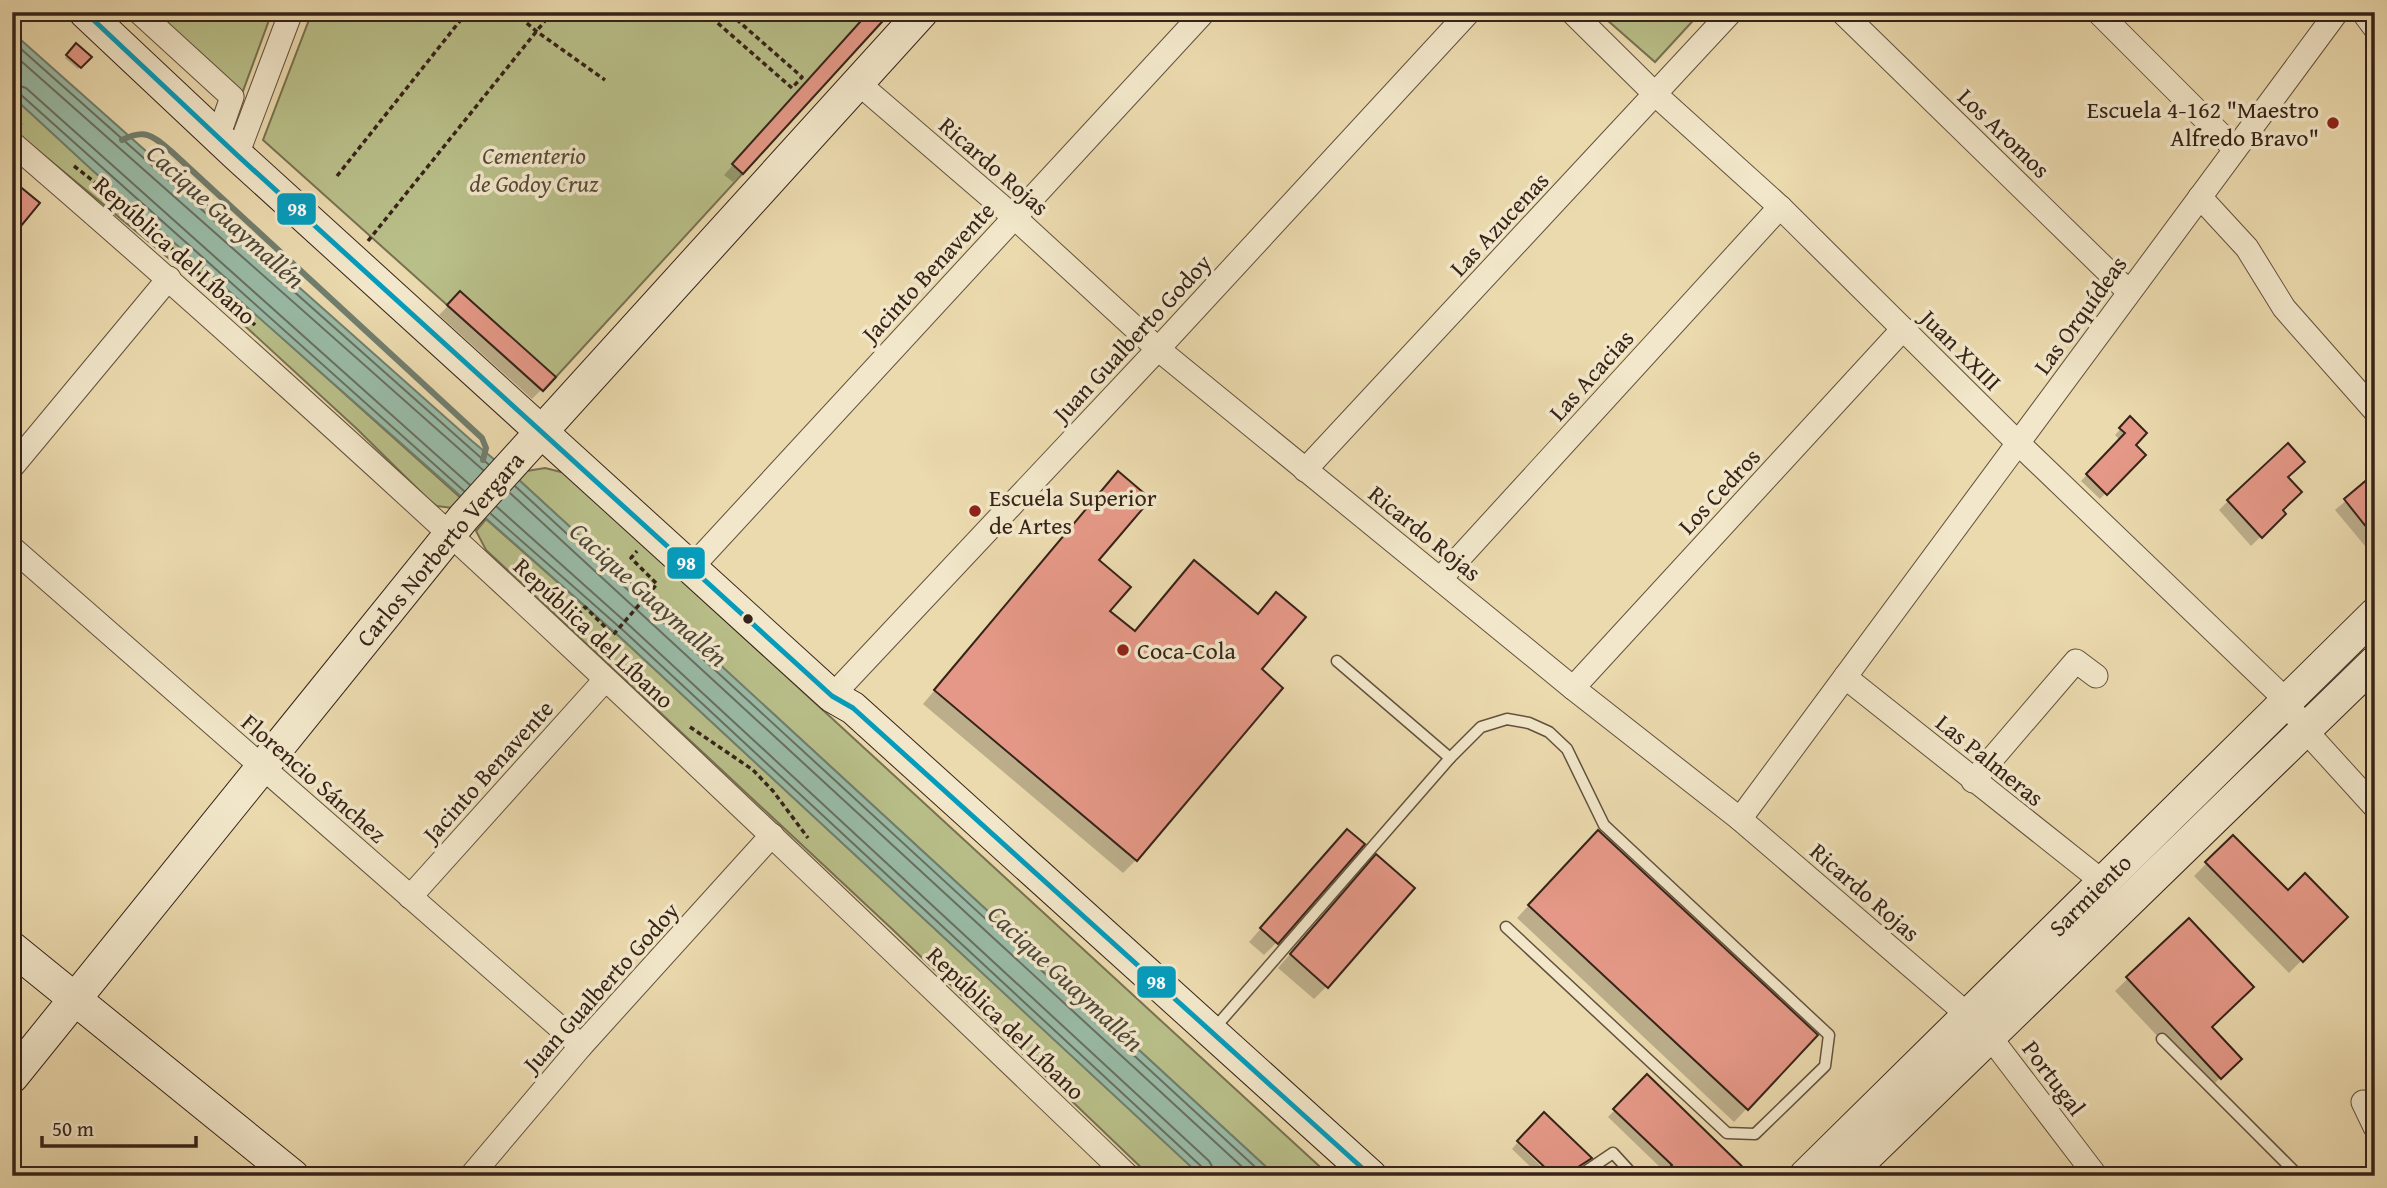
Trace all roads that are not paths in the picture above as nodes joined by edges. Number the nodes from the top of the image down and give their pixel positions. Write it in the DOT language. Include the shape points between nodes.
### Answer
graph roads {
  1 [pos="85,12"];
  2 [pos="139,12"];
  3 [pos="291,12"];
  4 [pos="922,12"];
  5 [pos="1205,12"];
  6 [pos="1469,12"];
  7 [pos="1572,12"];
  8 [pos="1731,12"];
  9 [pos="1842,12"];
  10 [pos="2098,12"];
  11 [pos="2337,12"];
  12 [pos="2363,12"];
  13 [pos="118,23"];
  14 [pos="2375,28"];
  15 [pos="857,82"];
  16 [pos="1656,94"];
  17 [pos="12,143"];
  18 [pos="228,146"];
  19 [pos="2235,149"];
  20 [pos="2200,197"];
  21 [pos="1780,207"];
  22 [pos="1014,217"];
  23 [pos="169,278"];
  24 [pos="2129,292"];
  25 [pos="1903,329"];
  26 [pos="1158,349"];
  27 [pos="2375,411"];
  28 [pos="542,430"];
  29 [pos="2018,443"];
  30 [pos="12,467"];
  31 [pos="1305,470"];
  32 [pos="449,534"];
  33 [pos="12,548"];
  34 [pos="691,568"];
  35 [pos="1441,578"];
  36 [pos="2375,614"];
  37 [pos="1337,661"];
  38 [pos="2375,662"];
  39 [pos="2096,676"];
  40 [pos="1845,677"];
  41 [pos="606,680"];
  42 [pos="1573,688"];
  43 [pos="832,696"];
  44 [pos="2287,701"];
  45 [pos="2305,730"];
  46 [pos="1450,758"];
  47 [pos="261,766"];
  48 [pos="1973,781"];
  49 [pos="2375,807"];
  50 [pos="1740,819"];
  51 [pos="772,835"];
  52 [pos="2103,883"];
  53 [pos="410,897"];
  54 [pos="1507,928"];
  55 [pos="12,948"];
  56 [pos="75,998"];
  57 [pos="1968,1015"];
  58 [pos="1211,1032"];
  59 [pos="1990,1037"];
  60 [pos="2162,1039"];
  61 [pos="581,1046"];
  62 [pos="12,1077"];
  63 [pos="2363,1102"];
  64 [pos="2375,1127"];
  65 [pos="293,1176"];
  66 [pos="471,1176"];
  67 [pos="1128,1176"];
  68 [pos="1347,1176"];
  69 [pos="1371,1176"];
  70 [pos="1579,1176"];
  71 [pos="1634,1176"];
  72 [pos="1805,1176"];
  73 [pos="1846,1176"];
  74 [pos="2096,1176"];
  75 [pos="2299,1176"];
  1 -- 13 [label="main road"];
  2 -- 18 [label="street" via="232,97"];
  3 -- 18 [label="street"];
  4 -- 15 [label="main road, Carlos Norberto Vergara"];
  5 -- 22 [label="street, Jacinto Benavente"];
  6 -- 26 [label="street, Juan Gualberto Godoy"];
  7 -- 16 [label="street, Juan XXIII"];
  8 -- 16 [label="street, Las Azucenas"];
  9 -- 24 [label="street, Los Aromos"];
  10 -- 19 [label="street"];
  11 -- 19 [label="street, Las Orquídeas"];
  12 -- 14 [label="street"];
  13 -- 18 [label="main road"];
  15 -- 22 [label="street, Ricardo Rojas"];
  15 -- 28 [label="main road, Carlos Norberto Vergara"];
  16 -- 21 [label="street, Juan XXIII"];
  16 -- 31 [label="street, Las Azucenas"];
  17 -- 23 [label="street, República del Líbano"];
  18 -- 28 [label="main road"];
  19 -- 20 [label="street, Las Orquídeas"];
  20 -- 24 [label="street, Las Orquídeas"];
  20 -- 27 [label="street" via="2247,248 2284,307"];
  21 -- 25 [label="street, Juan XXIII"];
  21 -- 35 [label="street, Las Acacias"];
  22 -- 26 [label="street, Ricardo Rojas"];
  22 -- 34 [label="street, Jacinto Benavente"];
  23 -- 30 [label="street"];
  23 -- 32 [label="street, República del Líbano"];
  24 -- 29 [label="street, Las Orquídeas"];
  25 -- 29 [label="street, Juan XXIII"];
  25 -- 42 [label="street, Los Cedros"];
  26 -- 31 [label="street, Ricardo Rojas"];
  26 -- 43 [label="street, Juan Gualberto Godoy"];
  28 -- 32 [label="main road, Carlos Norberto Vergara"];
  28 -- 34 [label="main road"];
  29 -- 40 [label="street, Las Orquídeas"];
  29 -- 44 [label="street, Juan XXIII"];
  31 -- 35 [label="street, Ricardo Rojas"];
  32 -- 41 [label="street, República del Líbano"];
  32 -- 47 [label="main road, Carlos Norberto Vergara"];
  33 -- 47 [label="street, Florencio Sánchez"];
  34 -- 43 [label="main road"];
  35 -- 42 [label="street, Ricardo Rojas"];
  36 -- 44 [label="main road, Sarmiento"];
  37 -- 46 [label="lane"];
  38 -- 45 [label="main road, Sarmiento"];
  39 -- 48 [label="street" via="2076,662"];
  40 -- 48 [label="street, Las Palmeras"];
  40 -- 50 [label="street, Las Orquídeas"];
  41 -- 51 [label="street, República del Líbano"];
  41 -- 53 [label="street, Jacinto Benavente"];
  42 -- 50 [label="street, Ricardo Rojas"];
  43 -- 58 [label="main road" via="853,708"];
  43 -- 68 [label="main road" via="844,718"];
  44 -- 45 [label="street, Juan XXIII"];
  44 -- 52 [label="main road, Sarmiento"];
  45 -- 49 [label="street, Juan XXIII"];
  45 -- 59 [label="main road, Sarmiento"];
  46 -- 54 [label="lane" via="1481,727 1507,719 1549,732 1567,749 1604,825 1829,1034 1825,1066 1755,1134 1727,1133"];
  46 -- 58 [label="lane"];
  47 -- 53 [label="street, Florencio Sánchez"];
  47 -- 56 [label="main road, Carlos Norberto Vergara"];
  48 -- 52 [label="street, Las Palmeras"];
  50 -- 57 [label="street, Ricardo Rojas"];
  51 -- 61 [label="street, Juan Gualberto Godoy"];
  51 -- 67 [label="street, República del Líbano"];
  52 -- 57 [label="main road, Sarmiento"];
  53 -- 61 [label="street, Florencio Sánchez"];
  55 -- 56 [label="main road"];
  56 -- 62 [label="main road, Carlos Norberto Vergara"];
  56 -- 65 [label="main road"];
  57 -- 59 [label="street, Portugal"];
  57 -- 72 [label="main road, Sarmiento"];
  58 -- 69 [label="main road"];
  59 -- 73 [label="main road, Sarmiento"];
  59 -- 74 [label="street, Portugal"];
  60 -- 75 [label="lane"];
  61 -- 66 [label="street, Juan Gualberto Godoy"];
  63 -- 64 [label="street"];
  70 -- 71 [label="lane" via="1613,1153"];
}
